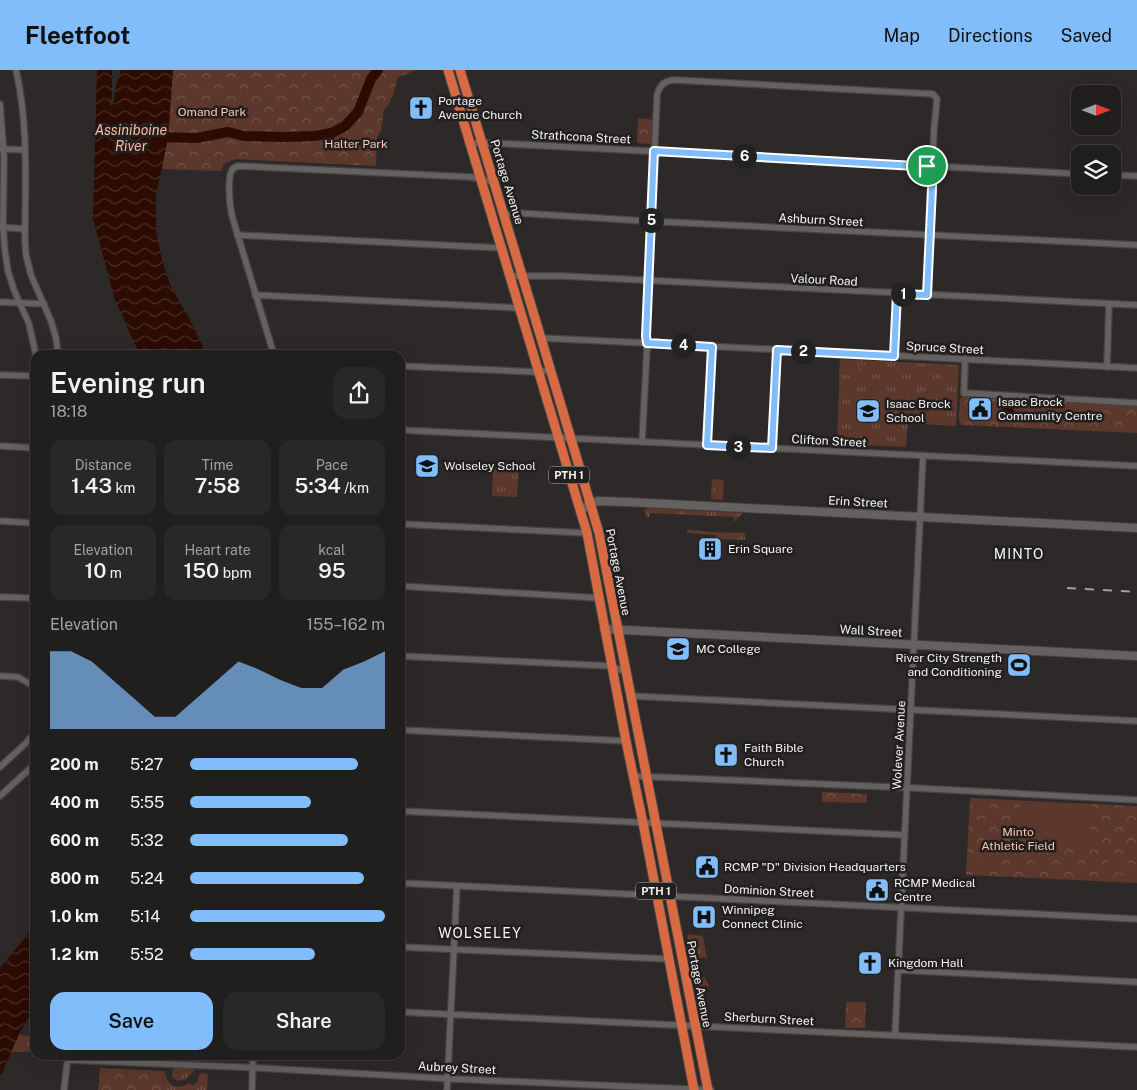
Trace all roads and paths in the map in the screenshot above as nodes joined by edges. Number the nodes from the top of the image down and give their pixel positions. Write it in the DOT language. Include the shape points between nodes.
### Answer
graph roads {
  1 [pos="16,70"];
  2 [pos="448,70"];
  3 [pos="460,70"];
  4 [pos="0,104"];
  5 [pos="470,143"];
  6 [pos="483,143"];
  7 [pos="2,149"];
  8 [pos="25,150"];
  9 [pos="654,151"];
  10 [pos="933,167"];
  11 [pos="1071,174"];
  12 [pos="1121,175"];
  13 [pos="1137,176"];
  14 [pos="481,180"];
  15 [pos="494,182"];
  16 [pos="504,214"];
  17 [pos="651,221"];
  18 [pos="2,227"];
  19 [pos="25,229"];
  20 [pos="237,235"];
  21 [pos="930,236"];
  22 [pos="1137,245"];
  23 [pos="501,248"];
  24 [pos="522,275"];
  25 [pos="510,276"];
  26 [pos="649,281"];
  27 [pos="897,294"];
  28 [pos="255,295"];
  29 [pos="927,295"];
  30 [pos="0,302"];
  31 [pos="20,303"];
  32 [pos="44,304"];
  33 [pos="1109,304"];
  34 [pos="1137,305"];
  35 [pos="519,308"];
  36 [pos="542,338"];
  37 [pos="647,343"];
  38 [pos="712,347"];
  39 [pos="35,350"];
  40 [pos="57,350"];
  41 [pos="272,350"];
  42 [pos="777,350"];
  43 [pos="894,356"];
  44 [pos="966,359"];
  45 [pos="405,366"];
  46 [pos="1107,367"];
  47 [pos="1137,368"];
  48 [pos="551,370"];
  49 [pos="538,372"];
  50 [pos="0,374"];
  51 [pos="30,376"];
  52 [pos="1137,403"];
  53 [pos="405,430"];
  54 [pos="558,438"];
  55 [pos="571,439"];
  56 [pos="642,442"];
  57 [pos="707,445"];
  58 [pos="0,446"];
  59 [pos="30,448"];
  60 [pos="772,448"];
  61 [pos="922,456"];
  62 [pos="1137,466"];
  63 [pos="590,504"];
  64 [pos="580,511"];
  65 [pos="920,516"];
  66 [pos="0,521"];
  67 [pos="30,523"];
  68 [pos="405,524"];
  69 [pos="1137,528"];
  70 [pos="587,533"];
  71 [pos="405,586"];
  72 [pos="0,597"];
  73 [pos="30,598"];
  74 [pos="598,598"];
  75 [pos="604,629"];
  76 [pos="617,629"];
  77 [pos="914,645"];
  78 [pos="405,656"];
  79 [pos="1137,656"];
  80 [pos="611,666"];
  81 [pos="626,672"];
  82 [pos="0,676"];
  83 [pos="30,683"];
  84 [pos="631,696"];
  85 [pos="910,710"];
  86 [pos="1137,721"];
  87 [pos="405,730"];
  88 [pos="30,738"];
  89 [pos="626,742"];
  90 [pos="0,766"];
  91 [pos="30,769"];
  92 [pos="633,776"];
  93 [pos="646,776"];
  94 [pos="907,788"];
  95 [pos="0,796"];
  96 [pos="1137,800"];
  97 [pos="405,811"];
  98 [pos="643,823"];
  99 [pos="656,824"];
  100 [pos="904,835"];
  101 [pos="405,883"];
  102 [pos="457,886"];
  103 [pos="657,895"];
  104 [pos="669,896"];
  105 [pos="901,907"];
  106 [pos="1137,919"];
  107 [pos="405,947"];
  108 [pos="453,950"];
  109 [pos="668,959"];
  110 [pos="898,970"];
  111 [pos="1137,982"];
  112 [pos="405,1012"];
  113 [pos="451,1014"];
  114 [pos="681,1024"];
  115 [pos="694,1025"];
  116 [pos="895,1035"];
  117 [pos="1137,1047"];
  118 [pos="69,1060"];
  119 [pos="125,1060"];
  120 [pos="253,1060"];
  121 [pos="253,1067"];
  122 [pos="448,1078"];
  123 [pos="64,1090"];
  124 [pos="252,1090"];
  125 [pos="447,1090"];
  126 [pos="694,1090"];
  127 [pos="708,1090"];
  128 [pos="712,1090"];
  1 -- 8 [label="street"];
  2 -- 5 [label="highway, Portage Avenue / PTH 1"];
  3 -- 6 [label="highway, Portage Avenue / PTH 1"];
  4 -- 7 [label="street"];
  5 -- 6 [label="street, Strathcona Street"];
  5 -- 14 [label="highway, Portage Avenue / PTH 1"];
  6 -- 9 [label="street, Strathcona Street"];
  6 -- 15 [label="highway, Portage Avenue / PTH 1"];
  7 -- 8 [label="street"];
  7 -- 18 [label="street"];
  8 -- 19 [label="street"];
  9 -- 10 [label="street, Strathcona Street"];
  9 -- 10 [label="street" via="657,96 662,84 669,80 933,94 937,99"];
  9 -- 17 [label="street"];
  10 -- 11 [label="street, Strathcona Street"];
  10 -- 21 [label="street"];
  12 -- 13 [label="street"];
  14 -- 15 [label="street"];
  14 -- 20 [label="street" via="239,166 232,169 230,177 230,204"];
  14 -- 23 [label="highway, Portage Avenue / PTH 1"];
  15 -- 16 [label="highway, Portage Avenue / PTH 1"];
  16 -- 17 [label="street, Ashburn Street"];
  16 -- 24 [label="highway, Portage Avenue / PTH 1"];
  17 -- 21 [label="street, Ashburn Street"];
  17 -- 26 [label="street"];
  18 -- 19 [label="street"];
  18 -- 31 [label="street" via="8,271"];
  19 -- 32 [label="street" via="29,269"];
  20 -- 23 [label="street"];
  20 -- 28 [label="street"];
  21 -- 22 [label="street, Ashburn Street"];
  21 -- 29 [label="street"];
  23 -- 25 [label="highway, Portage Avenue / PTH 1"];
  24 -- 25 [label="street, Valour Road"];
  24 -- 26 [label="street, Valour Road"];
  24 -- 36 [label="highway, Portage Avenue / PTH 1"];
  25 -- 35 [label="highway, Portage Avenue / PTH 1"];
  26 -- 27 [label="street, Valour Road"];
  26 -- 37 [label="street"];
  27 -- 29 [label="street, Valour Road"];
  27 -- 43 [label="street"];
  28 -- 35 [label="street"];
  28 -- 41 [label="street"];
  29 -- 33 [label="street, Valour Road"];
  30 -- 31 [label="street"];
  31 -- 32 [label="street"];
  31 -- 39 [label="street"];
  32 -- 40 [label="street"];
  33 -- 34 [label="street, Valour Road"];
  33 -- 46 [label="street"];
  35 -- 49 [label="highway, Portage Avenue / PTH 1"];
  36 -- 37 [label="street, Spruce Street"];
  36 -- 48 [label="highway, Portage Avenue / PTH 1"];
  37 -- 38 [label="street, Spruce Street"];
  37 -- 56 [label="street"];
  38 -- 42 [label="street, Spruce Street"];
  38 -- 57 [label="street"];
  42 -- 43 [label="street, Spruce Street"];
  42 -- 60 [label="street"];
  43 -- 44 [label="street, Spruce Street"];
  44 -- 46 [label="street, Spruce Street"];
  44 -- 52 [label="street" via="964,393"];
  45 -- 49 [label="street"];
  46 -- 47 [label="street, Spruce Street"];
  48 -- 49 [label="street"];
  48 -- 55 [label="highway, Portage Avenue / PTH 1"];
  49 -- 54 [label="highway, Portage Avenue / PTH 1"];
  50 -- 51 [label="street"];
  53 -- 54 [label="street, Clifton Street"];
  54 -- 55 [label="street, Clifton Street"];
  54 -- 64 [label="highway, Portage Avenue / PTH 1"];
  55 -- 56 [label="street, Clifton Street"];
  55 -- 63 [label="highway, Portage Avenue / PTH 1"];
  56 -- 57 [label="street, Clifton Street"];
  57 -- 60 [label="street, Clifton Street"];
  58 -- 59 [label="street"];
  60 -- 61 [label="street, Clifton Street"];
  61 -- 62 [label="street, Clifton Street"];
  61 -- 65 [label="street, Wolever Avenue"];
  63 -- 64 [label="main road, Erin Street"];
  63 -- 65 [label="main road, Erin Street" via="598,501 628,502"];
  63 -- 76 [label="highway, Portage Avenue / PTH 1" via="599,533"];
  64 -- 70 [label="highway, Portage Avenue / PTH 1"];
  65 -- 69 [label="main road, Erin Street"];
  65 -- 77 [label="street, Wolever Avenue"];
  66 -- 67 [label="street"];
  68 -- 70 [label="street"];
  70 -- 74 [label="highway, Portage Avenue / PTH 1"];
  71 -- 74 [label="street"];
  72 -- 73 [label="street"];
  74 -- 75 [label="highway, Portage Avenue / PTH 1"];
  75 -- 76 [label="main road, Wall Street"];
  75 -- 80 [label="highway, Portage Avenue / PTH 1"];
  76 -- 77 [label="main road, Wall Street"];
  76 -- 81 [label="highway, Portage Avenue / PTH 1"];
  77 -- 79 [label="main road, Wall Street"];
  77 -- 85 [label="street, Wolever Avenue"];
  78 -- 80 [label="street"];
  80 -- 81 [label="street"];
  80 -- 89 [label="highway, Portage Avenue / PTH 1"];
  81 -- 84 [label="highway, Portage Avenue / PTH 1"];
  82 -- 83 [label="street" via="18,677"];
  84 -- 85 [label="street"];
  84 -- 93 [label="highway, Portage Avenue / PTH 1"];
  85 -- 86 [label="street"];
  85 -- 94 [label="street, Wolever Avenue"];
  87 -- 89 [label="street"];
  88 -- 90 [label="street"];
  89 -- 92 [label="highway, Portage Avenue / PTH 1"];
  91 -- 95 [label="street"];
  92 -- 93 [label="street"];
  92 -- 98 [label="highway, Portage Avenue / PTH 1"];
  93 -- 94 [label="street"];
  93 -- 99 [label="highway, Portage Avenue / PTH 1"];
  94 -- 96 [label="street"];
  94 -- 100 [label="street, Wolever Avenue"];
  97 -- 98 [label="street"];
  98 -- 99 [label="street"];
  98 -- 103 [label="highway, Portage Avenue / PTH 1"];
  99 -- 100 [label="street"];
  99 -- 104 [label="highway, Portage Avenue / PTH 1"];
  100 -- 105 [label="street, Wolever Avenue"];
  101 -- 102 [label="street, Dominion Street"];
  102 -- 103 [label="street, Dominion Street"];
  102 -- 108 [label="street"];
  103 -- 104 [label="street, Dominion Street"];
  103 -- 109 [label="highway, Portage Avenue / PTH 1"];
  104 -- 105 [label="street, Dominion Street"];
  104 -- 115 [label="highway, Portage Avenue / PTH 1"];
  105 -- 106 [label="street, Dominion Street"];
  105 -- 110 [label="street, Wolever Avenue"];
  107 -- 108 [label="street"];
  108 -- 109 [label="street"];
  108 -- 113 [label="street"];
  109 -- 114 [label="highway, Portage Avenue / PTH 1"];
  110 -- 111 [label="street"];
  110 -- 116 [label="street, Wolever Avenue"];
  112 -- 113 [label="street, Sherburn Street"];
  113 -- 114 [label="street, Sherburn Street"];
  113 -- 122 [label="street"];
  114 -- 115 [label="street, Sherburn Street"];
  114 -- 126 [label="highway, Portage Avenue / PTH 1"];
  115 -- 116 [label="street, Sherburn Street"];
  115 -- 127 [label="highway, Portage Avenue / PTH 1"];
  116 -- 117 [label="street, Sherburn Street"];
  118 -- 123 [label="street"];
  119 -- 121 [label="street, Aubrey Street"];
  120 -- 121 [label="street"];
  121 -- 122 [label="street, Aubrey Street"];
  121 -- 124 [label="street"];
  122 -- 125 [label="street"];
  122 -- 126 [label="street, Aubrey Street"];
  126 -- 127 [label="street, Aubrey Street"];
  127 -- 128 [label="street, Aubrey Street"];
}
